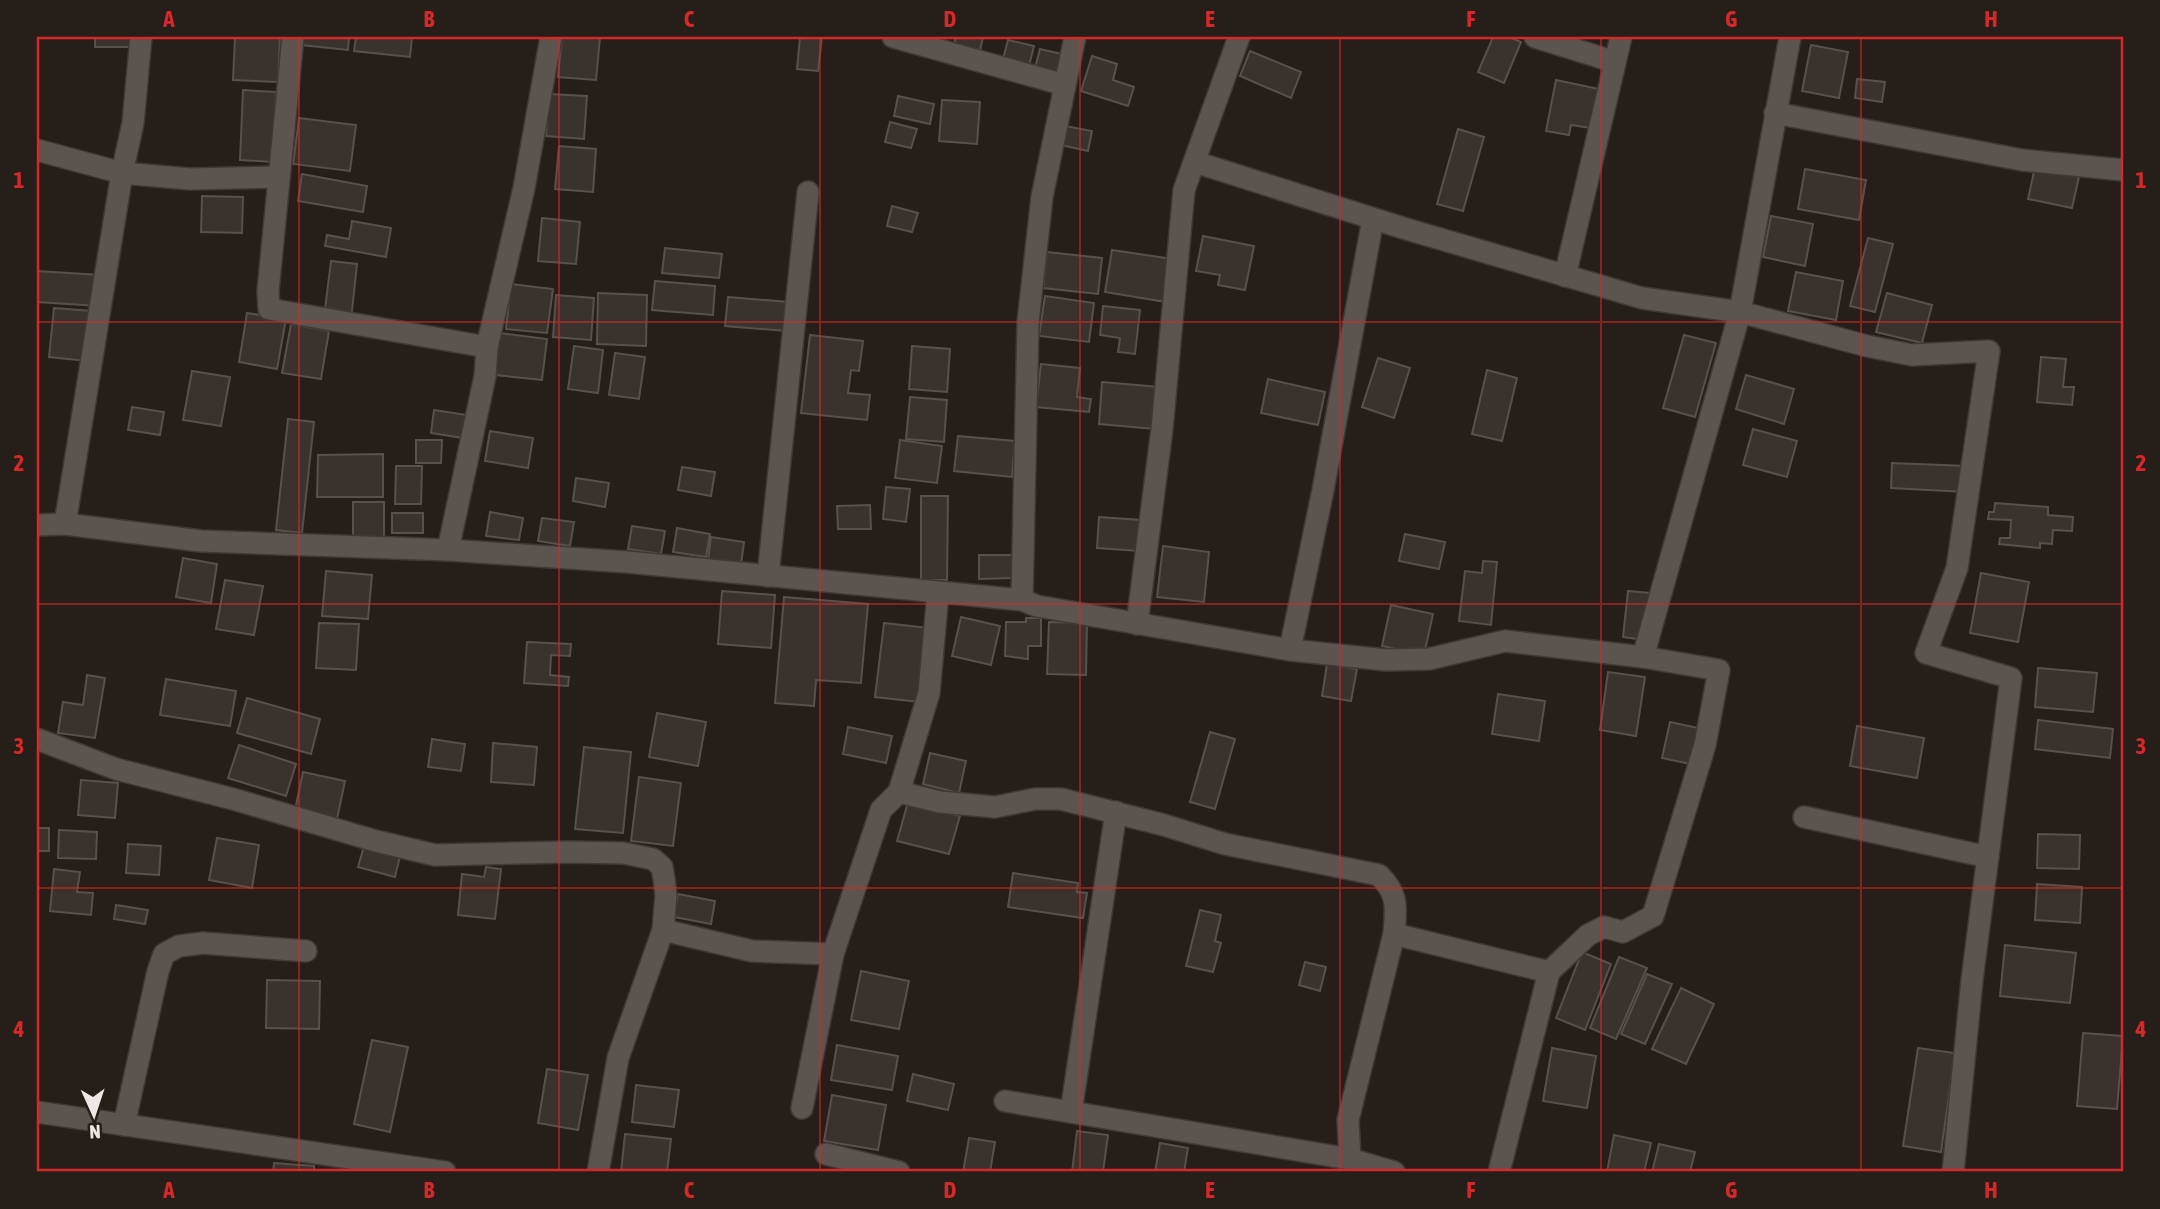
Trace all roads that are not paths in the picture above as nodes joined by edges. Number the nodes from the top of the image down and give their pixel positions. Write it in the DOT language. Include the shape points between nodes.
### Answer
graph roads {
  1 [pos="141,37"];
  2 [pos="293,37"];
  3 [pos="551,37"];
  4 [pos="893,37"];
  5 [pos="1074,37"];
  6 [pos="1239,37"];
  7 [pos="1535,37"];
  8 [pos="1621,37"];
  9 [pos="1790,37"];
  10 [pos="1615,62"];
  11 [pos="1065,85"];
  12 [pos="1775,113"];
  13 [pos="37,150"];
  14 [pos="1195,162"];
  15 [pos="2123,170"];
  16 [pos="122,173"];
  17 [pos="278,177"];
  18 [pos="808,192"];
  19 [pos="1373,219"];
  20 [pos="1565,276"];
  21 [pos="1740,312"];
  22 [pos="486,347"];
  23 [pos="65,524"];
  24 [pos="37,525"];
  25 [pos="448,550"];
  26 [pos="768,576"];
  27 [pos="938,593"];
  28 [pos="1022,600"];
  29 [pos="1137,624"];
  30 [pos="1290,650"];
  31 [pos="1643,657"];
  32 [pos="37,740"];
  33 [pos="899,792"];
  34 [pos="1116,813"];
  35 [pos="1804,817"];
  36 [pos="1988,857"];
  37 [pos="663,930"];
  38 [pos="1394,934"];
  39 [pos="306,951"];
  40 [pos="833,954"];
  41 [pos="1549,972"];
  42 [pos="1005,1101"];
  43 [pos="802,1108"];
  44 [pos="37,1112"];
  45 [pos="1071,1112"];
  46 [pos="124,1125"];
  47 [pos="826,1154"];
  48 [pos="1350,1159"];
  49 [pos="445,1172"];
  50 [pos="598,1172"];
  51 [pos="899,1172"];
  52 [pos="1394,1172"];
  53 [pos="1499,1172"];
  54 [pos="1953,1172"];
  1 -- 16 [label="street"];
  2 -- 17 [label="street"];
  3 -- 22 [label="street" via="523,188"];
  4 -- 11 [label="street"];
  5 -- 11 [label="street"];
  6 -- 14 [label="street"];
  7 -- 10 [label="street"];
  8 -- 10 [label="street"];
  9 -- 12 [label="street"];
  10 -- 20 [label="street"];
  11 -- 28 [label="street" via="1042,197 1028,322"];
  12 -- 15 [label="street" via="2022,160"];
  12 -- 21 [label="street"];
  13 -- 16 [label="street"];
  14 -- 19 [label="street"];
  14 -- 29 [label="street" via="1184,190 1162,429"];
  16 -- 17 [label="street"];
  16 -- 23 [label="street"];
  17 -- 22 [label="street" via="269,309"];
  18 -- 26 [label="street"];
  19 -- 20 [label="street"];
  19 -- 30 [label="street"];
  20 -- 21 [label="street" via="1642,298"];
  21 -- 31 [label="street"];
  21 -- 36 [label="street" via="1912,355 1989,351 1957,568 1926,653 2011,678"];
  22 -- 25 [label="street" via="485,376"];
  23 -- 24 [label="street"];
  23 -- 25 [label="street" via="201,541"];
  25 -- 26 [label="street"];
  26 -- 27 [label="street"];
  27 -- 28 [label="street"];
  27 -- 33 [label="street" via="929,693"];
  28 -- 29 [label="street"];
  29 -- 30 [label="street"];
  30 -- 31 [label="street" via="1386,660 1429,659 1505,641"];
  31 -- 41 [label="street" via="1719,670 1701,758 1653,916 1623,932 1604,928 1588,935"];
  32 -- 37 [label="street" via="116,769 435,855 623,853 653,859 662,867 664,879"];
  33 -- 34 [label="street" via="940,802 995,807 1061,799"];
  33 -- 40 [label="street" via="881,810"];
  34 -- 38 [label="street" via="1225,844 1379,875 1390,886 1396,904"];
  34 -- 45 [label="street"];
  35 -- 36 [label="street"];
  36 -- 54 [label="street"];
  37 -- 40 [label="street" via="752,951"];
  37 -- 50 [label="street" via="618,1058"];
  38 -- 41 [label="street"];
  38 -- 48 [label="street" via="1348,1120"];
  39 -- 46 [label="street" via="203,943 179,946 164,954"];
  40 -- 43 [label="street"];
  41 -- 53 [label="street"];
  42 -- 45 [label="street"];
  44 -- 46 [label="street"];
  45 -- 48 [label="street"];
  46 -- 49 [label="street"];
  47 -- 51 [label="street"];
  48 -- 52 [label="street"];
}
